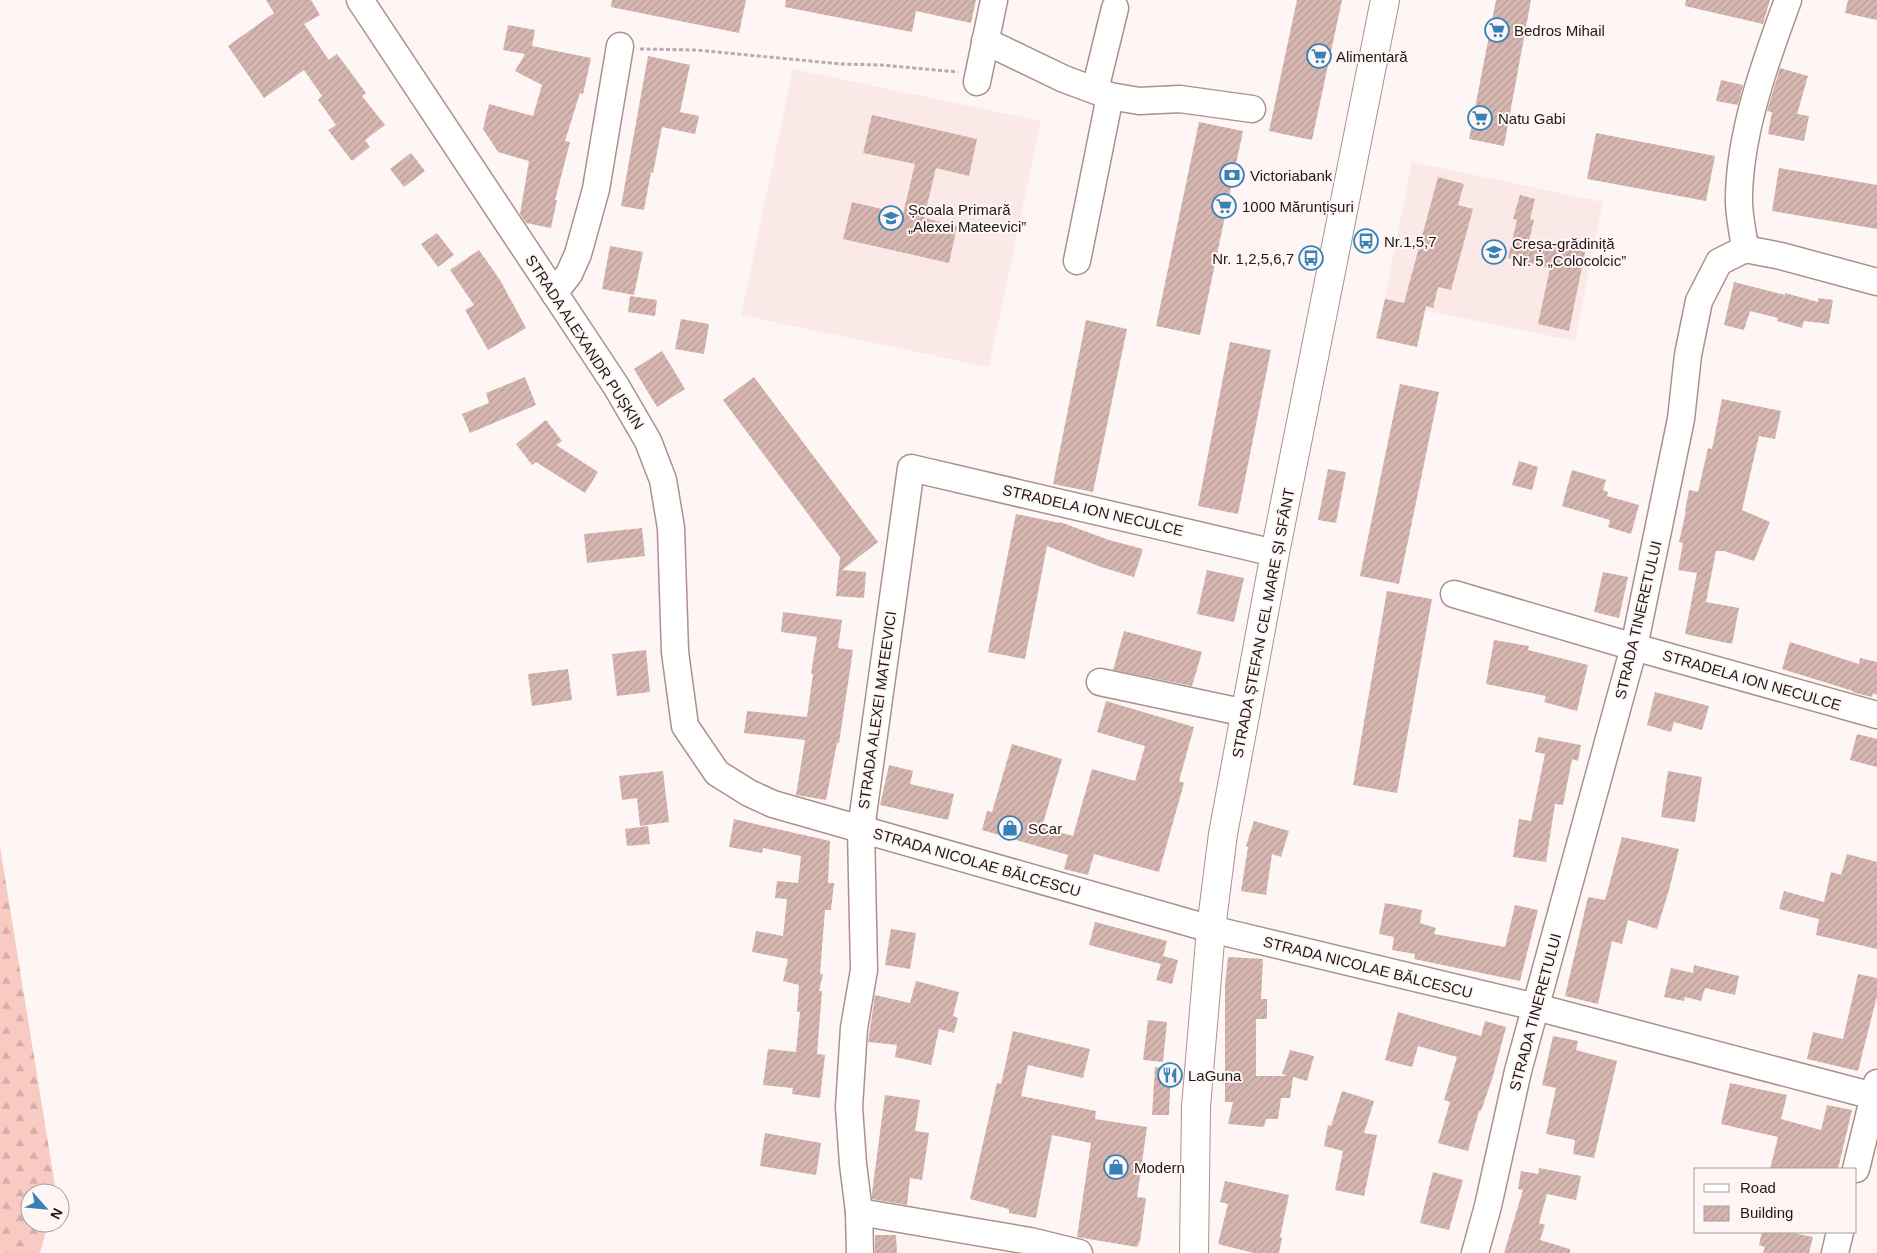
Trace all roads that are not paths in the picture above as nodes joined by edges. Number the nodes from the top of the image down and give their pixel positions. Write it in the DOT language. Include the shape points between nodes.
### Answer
graph roads {
  1 [pos="360,0"];
  2 [pos="994,0"];
  3 [pos="1386,0"];
  4 [pos="1788,0"];
  5 [pos="1115,8"];
  6 [pos="985,41"];
  7 [pos="620,47"];
  8 [pos="977,78"];
  9 [pos="1102,93"];
  10 [pos="1252,109"];
  11 [pos="1745,249"];
  12 [pos="1077,261"];
  13 [pos="1877,282"];
  14 [pos="554,292"];
  15 [pos="911,468"];
  16 [pos="1275,553"];
  17 [pos="1454,594"];
  18 [pos="1634,647"];
  19 [pos="1100,682"];
  20 [pos="1246,713"];
  21 [pos="1877,715"];
  22 [pos="861,829"];
  23 [pos="1211,929"];
  24 [pos="1536,1007"];
  25 [pos="1876,1092"];
  26 [pos="1856,1168"];
  27 [pos="859,1212"];
  28 [pos="1840,1233"];
  29 [pos="860,1253"];
  30 [pos="1079,1253"];
  31 [pos="1194,1253"];
  32 [pos="1475,1253"];
  33 [pos="1835,1253"];
  1 -- 14 [label="street, STRADA ALEXANDR PUȘKIN"];
  2 -- 6 [label="street"];
  3 -- 16 [label="main road, STRADA ȘTEFAN CEL MARE ȘI SFÂNT"];
  4 -- 11 [label="street" via="1769,54 1745,142 1739,196"];
  5 -- 9 [label="street"];
  6 -- 8 [label="street"];
  6 -- 9 [label="street" via="1064,79"];
  7 -- 14 [label="street" via="596,189 578,254 569,274"];
  9 -- 10 [label="street" via="1139,101 1180,99"];
  9 -- 12 [label="street"];
  11 -- 13 [label="street"];
  11 -- 18 [label="street, STRADA TINERETULUI" via="1719,262 1699,301 1688,355 1681,419"];
  14 -- 22 [label="street, STRADA ALEXANDR PUȘKIN" via="648,441 663,480 671,528 675,652 685,726 717,773 749,793 773,804"];
  15 -- 16 [label="street, STRADELA ION NECULCE"];
  15 -- 22 [label="street, STRADA ALEXEI MATEEVICI"];
  16 -- 20 [label="main road, STRADA ȘTEFAN CEL MARE ȘI SFÂNT"];
  17 -- 18 [label="street, STRADELA ION NECULCE"];
  18 -- 21 [label="street, STRADELA ION NECULCE"];
  18 -- 24 [label="street, STRADA TINERETULUI"];
  19 -- 20 [label="street"];
  20 -- 23 [label="main road, STRADA ȘTEFAN CEL MARE ȘI SFÂNT" via="1223,834"];
  22 -- 23 [label="street, STRADA NICOLAE BĂLCESCU"];
  22 -- 27 [label="street, STRADA ALEXEI MATEEVICI" via="864,970 854,1028 849,1107"];
  23 -- 24 [label="street, STRADA NICOLAE BĂLCESCU"];
  23 -- 31 [label="main road, STRADA ȘTEFAN CEL MARE ȘI SFÂNT" via="1196,1107"];
  24 -- 25 [label="street, STRADA NICOLAE BĂLCESCU"];
  24 -- 32 [label="street, STRADA TINERETULUI"];
  25 -- 26 [label="street"];
  27 -- 29 [label="street, STRADA ALEXEI MATEEVICI"];
  27 -- 30 [label="street" via="1030,1241"];
  28 -- 33 [label="street"];
}
